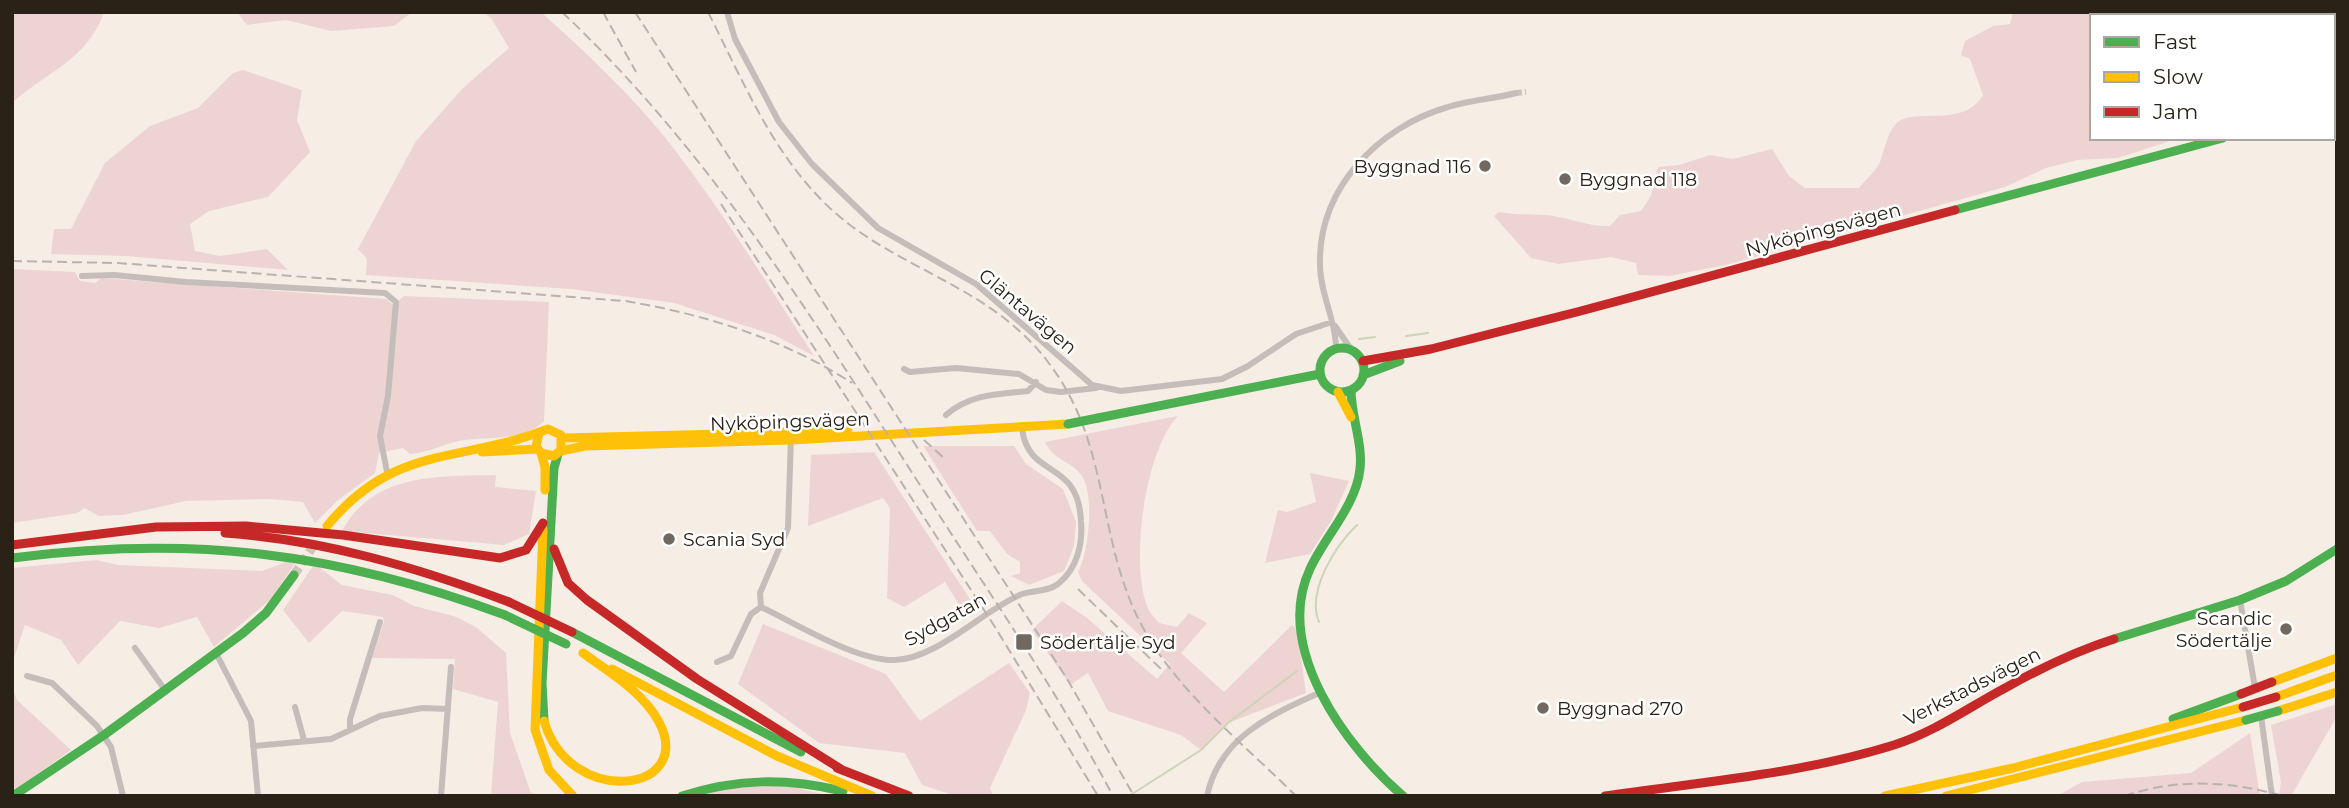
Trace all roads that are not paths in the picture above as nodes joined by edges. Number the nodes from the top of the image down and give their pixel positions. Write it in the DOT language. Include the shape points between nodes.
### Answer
graph roads {
  1 [pos="727,12"];
  2 [pos="1516,93"];
  3 [pos="2216,140"];
  4 [pos="82,276"];
  5 [pos="1332,322"];
  6 [pos="1336,348"];
  7 [pos="1351,349"];
  8 [pos="1431,349"];
  9 [pos="1321,361"];
  10 [pos="1363,361"];
  11 [pos="904,369"];
  12 [pos="1320,374"];
  13 [pos="1363,375"];
  14 [pos="1294,377"];
  15 [pos="1036,382"];
  16 [pos="1097,387"];
  17 [pos="1352,390"];
  18 [pos="1338,392"];
  19 [pos="946,415"];
  20 [pos="1354,421"];
  21 [pos="1022,429"];
  22 [pos="539,434"];
  23 [pos="791,437"];
  24 [pos="563,438"];
  25 [pos="539,451"];
  26 [pos="559,453"];
  27 [pos="431,457"];
  28 [pos="387,472"];
  29 [pos="543,523"];
  30 [pos="327,526"];
  31 [pos="109,533"];
  32 [pos="551,534"];
  33 [pos="12,545"];
  34 [pos="2337,549"];
  35 [pos="12,558"];
  36 [pos="294,575"];
  37 [pos="2241,600"];
  38 [pos="761,607"];
  39 [pos="380,622"];
  40 [pos="135,648"];
  41 [pos="2337,651"];
  42 [pos="216,653"];
  43 [pos="583,653"];
  44 [pos="2337,658"];
  45 [pos="718,662"];
  46 [pos="451,667"];
  47 [pos="2299,671"];
  48 [pos="2337,675"];
  49 [pos="27,676"];
  50 [pos="165,690"];
  51 [pos="2337,692"];
  52 [pos="1320,693"];
  53 [pos="295,707"];
  54 [pos="448,709"];
  55 [pos="350,729"];
  56 [pos="104,735"];
  57 [pos="304,740"];
  58 [pos="2118,741"];
  59 [pos="253,746"];
  60 [pos="844,771"];
  61 [pos="582,783"];
  62 [pos="632,791"];
  63 [pos="28,792"];
  64 [pos="13,796"];
  65 [pos="123,796"];
  66 [pos="258,796"];
  67 [pos="441,796"];
  68 [pos="573,796"];
  69 [pos="682,796"];
  70 [pos="865,796"];
  71 [pos="872,796"];
  72 [pos="909,796"];
  73 [pos="1207,796"];
  74 [pos="1403,796"];
  75 [pos="1605,796"];
  76 [pos="1885,796"];
  77 [pos="1946,796"];
  78 [pos="2272,796"];
  1 -- 16 [label="street, Gläntavägen" via="735,39 779,122 812,164 878,229 976,284 1081,378"];
  2 -- 5 [label="street" via="1446,107 1405,125 1371,148 1349,173 1329,209 1320,243 1321,282"];
  3 -- 8 [label="main road, Nyköpingsvägen"];
  4 -- 28 [label="street" via="385,293 396,302 380,436"];
  5 -- 6 [label="street"];
  5 -- 7 [label="street"];
  5 -- 16 [label="street" via="1296,334 1222,379 1133,390"];
  6 -- 7 [label="main road"];
  6 -- 9 [label="main road"];
  7 -- 10 [label="main road"];
  8 -- 10 [label="main road, Nyköpingsvägen"];
  8 -- 13 [label="main road, Nyköpingsvägen"];
  9 -- 12 [label="main road"];
  9 -- 14 [label="main road, Nyköpingsvägen"];
  10 -- 13 [label="main road"];
  11 -- 15 [label="street" via="1019,374"];
  12 -- 14 [label="main road, Nyköpingsvägen"];
  12 -- 18 [label="main road" via="1325,384"];
  13 -- 17 [label="main road"];
  14 -- 21 [label="main road, Nyköpingsvägen, bridge" via="1252,389"];
  15 -- 16 [label="street" via="1046,390 1061,392"];
  15 -- 19 [label="street" via="1028,391 975,397"];
  17 -- 18 [label="main road"];
  17 -- 20 [label="main road"];
  18 -- 20 [label="main road"];
  20 -- 52 [label="main road" via="1359,478 1304,585 1300,609 1303,645"];
  21 -- 23 [label="main road, Nyköpingsvägen"];
  21 -- 38 [label="street, Sydgatan" via="1028,453 1070,482 1080,507 1079,553 1058,584 1024,593 922,654 896,660 856,651"];
  22 -- 24 [label="main road" via="552,429"];
  22 -- 25 [label="main road"];
  22 -- 27 [label="main road"];
  23 -- 24 [label="main road, Nyköpingsvägen"];
  23 -- 26 [label="main road, Nyköpingsvägen" via="585,446"];
  23 -- 38 [label="street" via="788,528 760,593"];
  24 -- 26 [label="main road"];
  25 -- 26 [label="main road" via="549,457"];
  25 -- 27 [label="main road"];
  25 -- 29 [label="main road" via="546,483"];
  26 -- 32 [label="main road" via="554,468"];
  27 -- 28 [label="main road"];
  28 -- 30 [label="main road" via="363,487"];
  29 -- 31 [label="main road" via="526,550 500,558 246,526 190,524"];
  29 -- 68 [label="main road" via="535,730 549,770"];
  31 -- 33 [label="main road"];
  31 -- 60 [label="main road, bridge" via="235,534 324,545 447,577 572,632 781,744"];
  32 -- 60 [label="main road" via="558,563 577,592 697,679"];
  32 -- 61 [label="main road" via="544,720 557,758"];
  34 -- 37 [label="main road, Verkstadsvägen" via="2286,581"];
  35 -- 43 [label="main road, bridge" via="158,544 263,550 385,573 505,615"];
  36 -- 42 [label="main road" via="266,613"];
  37 -- 75 [label="main road, Verkstadsvägen" via="2077,651 1950,721 1895,745 1819,764"];
  37 -- 78 [label="street"];
  38 -- 45 [label="street" via="751,614 732,656"];
  39 -- 55 [label="street"];
  40 -- 50 [label="street"];
  41 -- 47 [label="main road"];
  42 -- 50 [label="main road"];
  42 -- 59 [label="street" via="251,721"];
  43 -- 62 [label="main road" via="643,701 662,727 665,748 659,770"];
  43 -- 71 [label="main road" via="777,756"];
  44 -- 47 [label="main road"];
  46 -- 54 [label="street"];
  47 -- 58 [label="main road, bridge"];
  48 -- 58 [label="main road, bridge" via="2243,707"];
  49 -- 56 [label="street" via="52,683"];
  50 -- 56 [label="main road"];
  51 -- 77 [label="main road, bridge" via="2246,720"];
  52 -- 73 [label="street" via="1237,739 1217,764"];
  52 -- 74 [label="main road" via="1358,751 1384,782"];
  53 -- 57 [label="street"];
  54 -- 55 [label="street" via="422,708 380,716"];
  54 -- 67 [label="street"];
  55 -- 57 [label="street" via="331,739"];
  56 -- 63 [label="main road"];
  56 -- 65 [label="street"];
  57 -- 59 [label="street"];
  58 -- 76 [label="main road"];
  59 -- 66 [label="street"];
  60 -- 72 [label="main road"];
  63 -- 64 [label="main road"];
  69 -- 70 [label="main road" via="713,785 761,778 796,780"];
}
